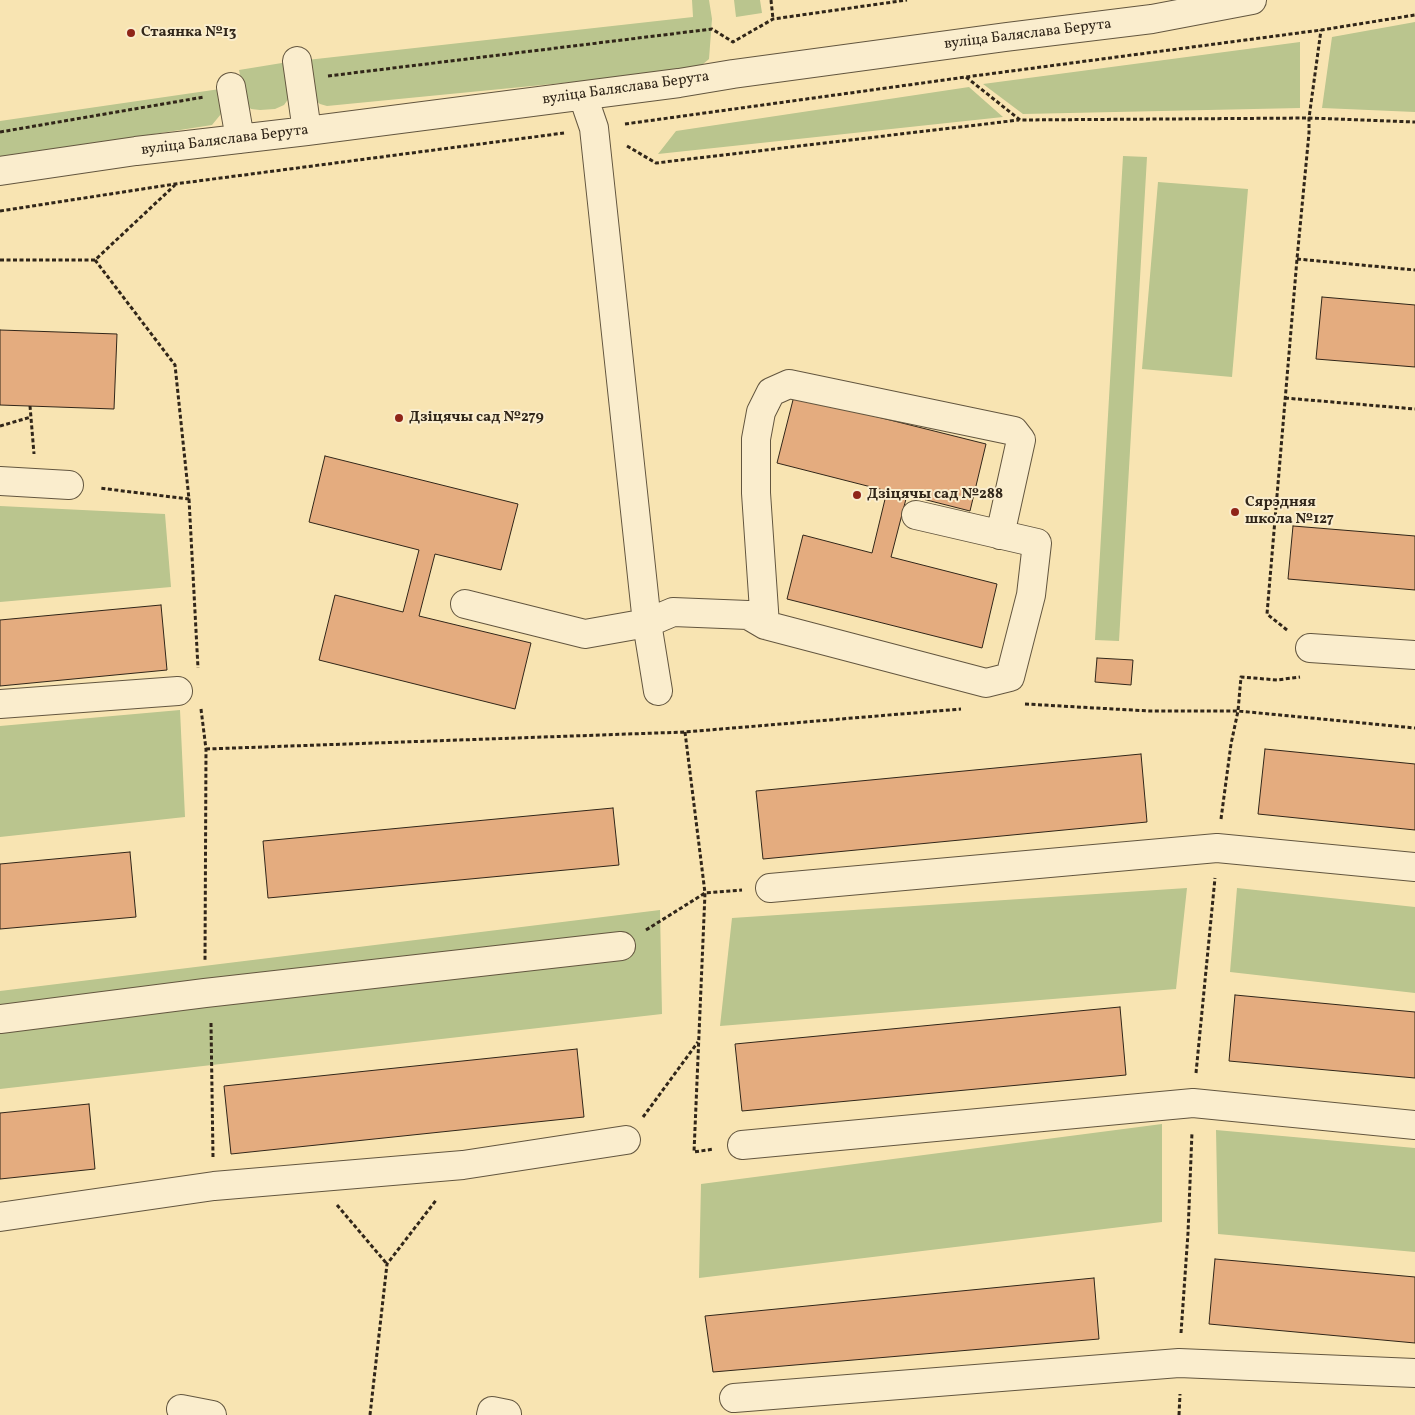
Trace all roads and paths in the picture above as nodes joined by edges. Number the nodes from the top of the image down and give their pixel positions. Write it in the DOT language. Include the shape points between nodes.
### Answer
graph roads {
  1 [pos="771,0"];
  2 [pos="906,0"];
  3 [pos="1252,0"];
  4 [pos="1415,15"];
  5 [pos="773,19"];
  6 [pos="1321,30"];
  7 [pos="298,70"];
  8 [pos="966,77"];
  9 [pos="231,90"];
  10 [pos="583,96"];
  11 [pos="1309,118"];
  12 [pos="1020,120"];
  13 [pos="1415,122"];
  14 [pos="594,128"];
  15 [pos="306,131"];
  16 [pos="0,132"];
  17 [pos="240,138"];
  18 [pos="0,171"];
  19 [pos="175,184"];
  20 [pos="0,211"];
  21 [pos="1297,259"];
  22 [pos="0,260"];
  23 [pos="94,260"];
  24 [pos="1415,270"];
  25 [pos="1285,398"];
  26 [pos="30,406"];
  27 [pos="1415,409"];
  28 [pos="31,417"];
  29 [pos="0,426"];
  30 [pos="34,461"];
  31 [pos="0,481"];
  32 [pos="69,485"];
  33 [pos="189,499"];
  34 [pos="916,515"];
  35 [pos="1000,534"];
  36 [pos="465,604"];
  37 [pos="647,623"];
  38 [pos="765,625"];
  39 [pos="1310,648"];
  40 [pos="1415,655"];
  41 [pos="198,670"];
  42 [pos="658,690"];
  43 [pos="178,691"];
  44 [pos="0,704"];
  45 [pos="1017,704"];
  46 [pos="201,706"];
  47 [pos="968,708"];
  48 [pos="1238,710"];
  49 [pos="1415,728"];
  50 [pos="686,732"];
  51 [pos="1231,744"];
  52 [pos="206,749"];
  53 [pos="1415,867"];
  54 [pos="770,888"];
  55 [pos="705,893"];
  56 [pos="1212,907"];
  57 [pos="621,946"];
  58 [pos="205,993"];
  59 [pos="0,1019"];
  60 [pos="698,1042"];
  61 [pos="1193,1103"];
  62 [pos="1415,1125"];
  63 [pos="626,1140"];
  64 [pos="742,1145"];
  65 [pos="694,1152"];
  66 [pos="463,1165"];
  67 [pos="313,1178"];
  68 [pos="214,1186"];
  69 [pos="0,1217"];
  70 [pos="387,1264"];
  71 [pos="1179,1363"];
  72 [pos="1415,1373"];
  73 [pos="734,1398"];
  74 [pos="181,1409"];
  75 [pos="212,1415"];
  76 [pos="370,1415"];
  77 [pos="1179,1415"];
  1 -- 5 [label="path"];
  2 -- 5 [label="path"];
  3 -- 10 [label="street, вуліца Баляслава Берута" via="1152,19 1006,36"];
  4 -- 6 [label="path"];
  5 -- 7 [label="path" via="733,42 712,29"];
  6 -- 8 [label="path"];
  6 -- 11 [label="path"];
  7 -- 15 [label="street"];
  8 -- 12 [label="path"];
  8 -- 14 [label="path"];
  9 -- 16 [label="path"];
  9 -- 17 [label="street"];
  10 -- 14 [label="street"];
  10 -- 15 [label="street, вуліца Баляслава Берута"];
  11 -- 12 [label="path"];
  11 -- 13 [label="path"];
  11 -- 21 [label="path"];
  12 -- 14 [label="path" via="656,162"];
  14 -- 19 [label="path"];
  14 -- 37 [label="street"];
  15 -- 17 [label="street, вуліца Баляслава Берута"];
  17 -- 18 [label="street, вуліца Баляслава Берута"];
  19 -- 20 [label="path"];
  19 -- 23 [label="path"];
  21 -- 24 [label="path"];
  21 -- 25 [label="path"];
  22 -- 23 [label="path"];
  23 -- 33 [label="path" via="175,366"];
  25 -- 27 [label="path"];
  25 -- 39 [label="path" via="1267,614"];
  26 -- 28 [label="path"];
  28 -- 29 [label="path"];
  28 -- 30 [label="path"];
  31 -- 32 [label="street"];
  32 -- 33 [label="path"];
  33 -- 41 [label="path"];
  34 -- 35 [label="street"];
  35 -- 38 [label="street" via="1037,543 1031,595 1010,677 986,683"];
  35 -- 38 [label="street" via="1021,440 1014,431 789,384 771,392 761,412 756,439 756,493"];
  36 -- 37 [label="street" via="585,634"];
  37 -- 38 [label="street" via="673,612 748,614"];
  37 -- 42 [label="street"];
  39 -- 40 [label="street"];
  39 -- 48 [label="path" via="1305,677 1278,680 1241,677"];
  43 -- 44 [label="street"];
  45 -- 48 [label="path" via="1149,711"];
  46 -- 52 [label="path"];
  47 -- 50 [label="path"];
  48 -- 49 [label="path"];
  48 -- 51 [label="path"];
  50 -- 52 [label="path"];
  50 -- 55 [label="path"];
  52 -- 58 [label="path"];
  53 -- 54 [label="street" via="1217,848"];
  54 -- 55 [label="path"];
  55 -- 57 [label="path"];
  55 -- 60 [label="path"];
  56 -- 61 [label="path"];
  57 -- 58 [label="street"];
  58 -- 59 [label="street"];
  58 -- 68 [label="path" via="210,1015"];
  60 -- 63 [label="path"];
  60 -- 65 [label="path"];
  61 -- 62 [label="street"];
  61 -- 64 [label="street"];
  61 -- 71 [label="path"];
  63 -- 66 [label="street"];
  66 -- 67 [label="street"];
  66 -- 70 [label="path"];
  67 -- 68 [label="street"];
  67 -- 70 [label="path"];
  68 -- 69 [label="street"];
  70 -- 76 [label="path"];
  71 -- 72 [label="street"];
  71 -- 73 [label="street"];
  71 -- 77 [label="path"];
  74 -- 75 [label="street"];
}
